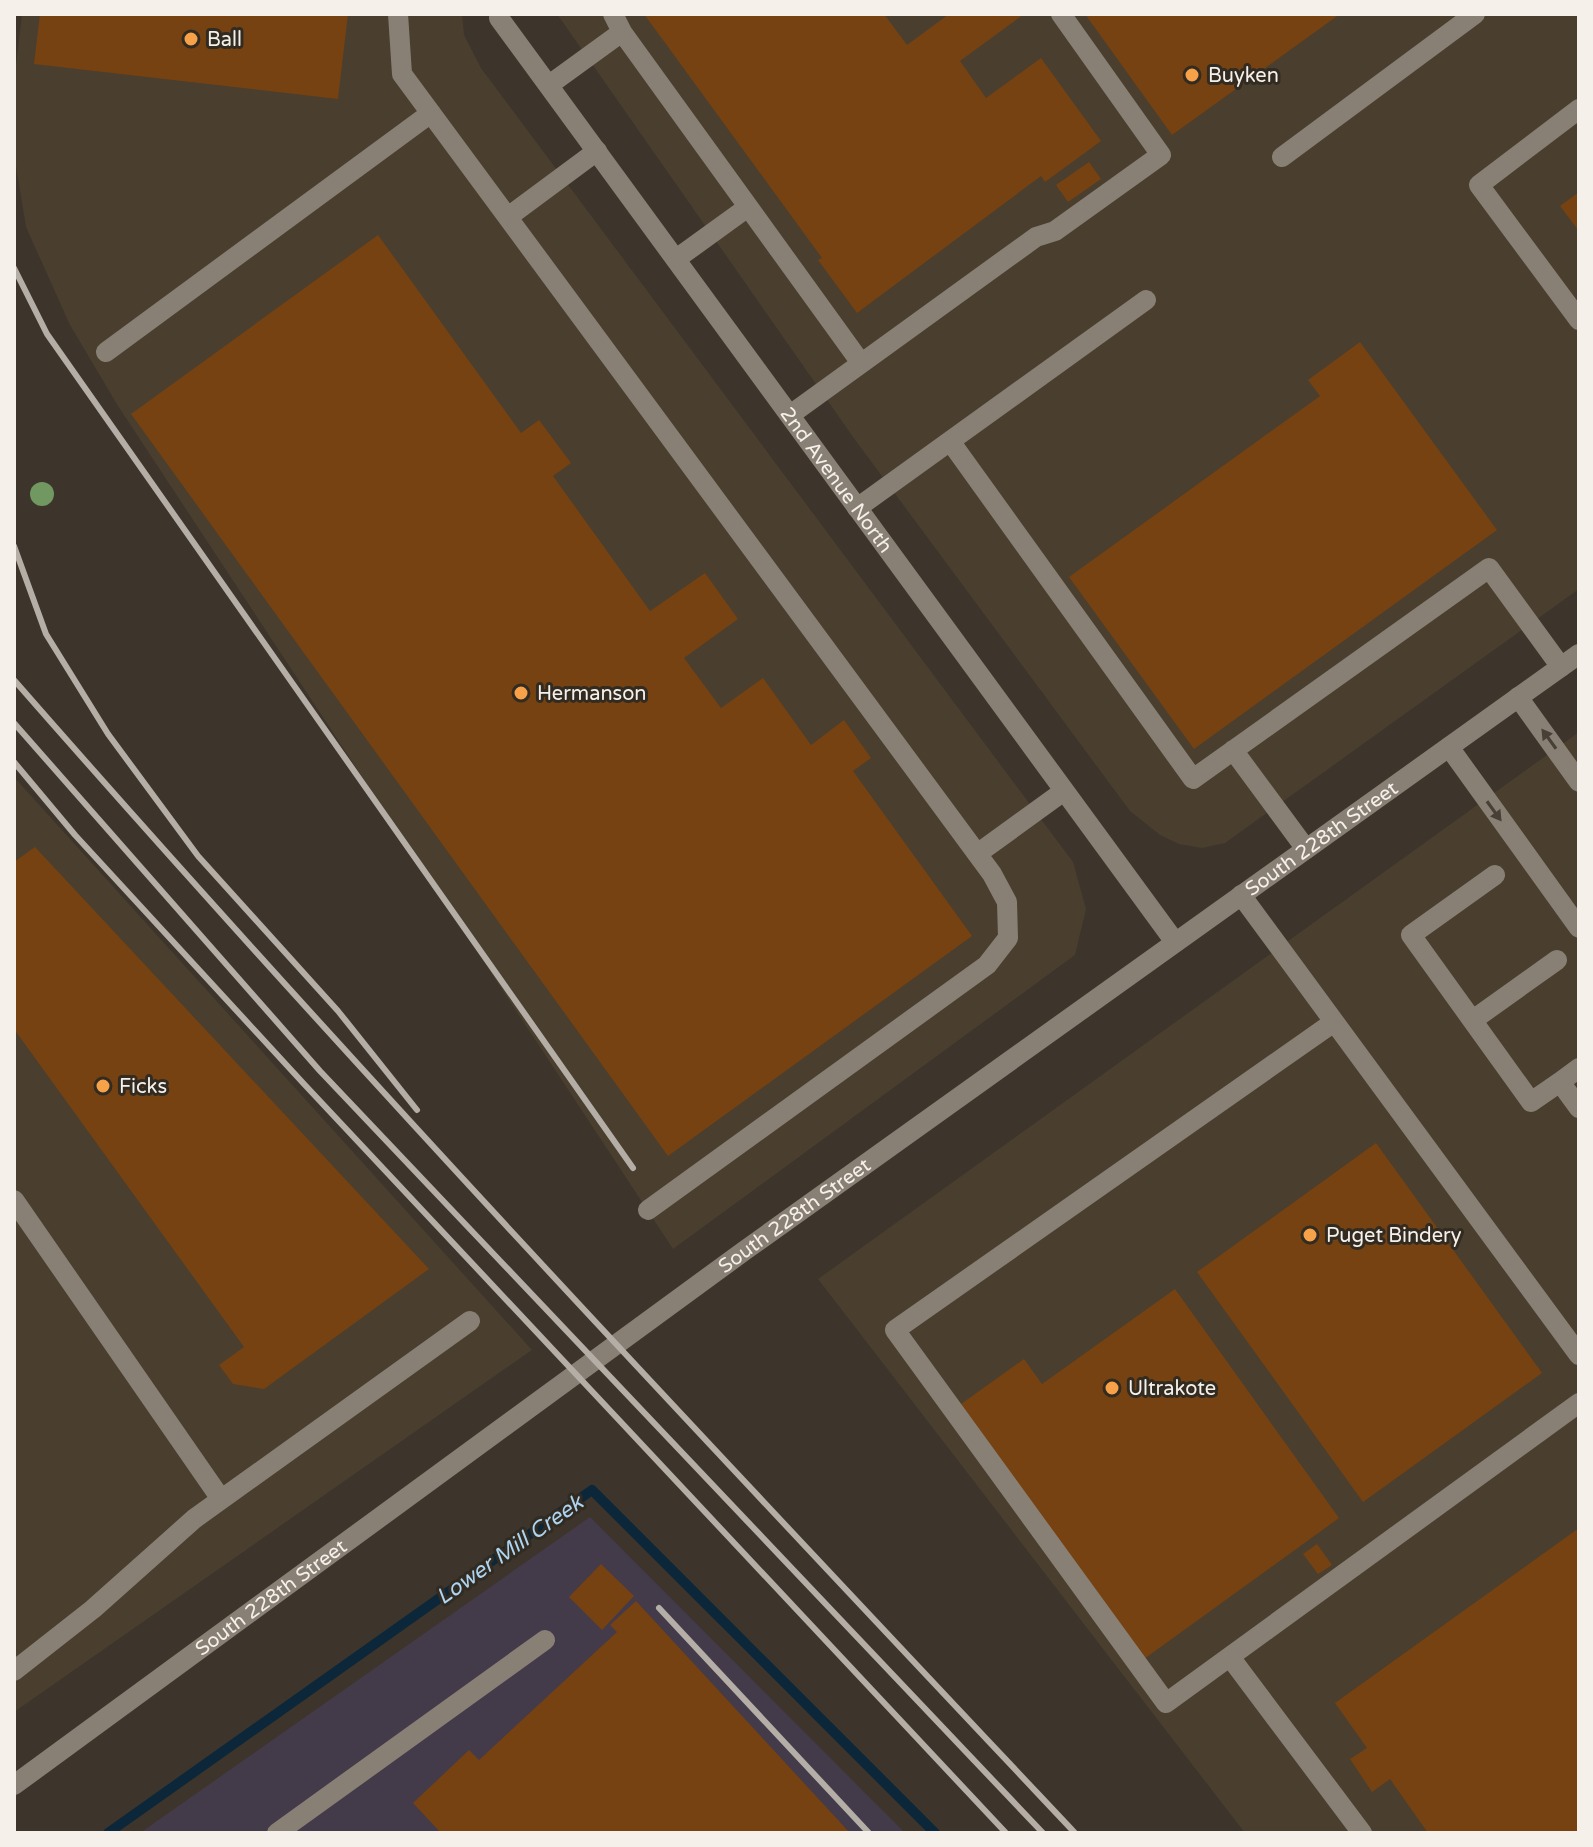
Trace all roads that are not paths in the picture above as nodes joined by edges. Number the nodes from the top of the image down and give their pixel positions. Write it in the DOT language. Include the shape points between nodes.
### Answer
graph roads {
  1 [pos="398,14"];
  2 [pos="1061,14"];
  3 [pos="1475,14"];
  4 [pos="500,16"];
  5 [pos="617,23"];
  6 [pos="549,85"];
  7 [pos="1579,109"];
  8 [pos="431,113"];
  9 [pos="597,151"];
  10 [pos="1282,157"];
  11 [pos="748,207"];
  12 [pos="508,217"];
  13 [pos="676,259"];
  14 [pos="1146,300"];
  15 [pos="1579,320"];
  16 [pos="106,352"];
  17 [pos="861,363"];
  18 [pos="790,415"];
  19 [pos="950,441"];
  20 [pos="857,508"];
  21 [pos="1579,654"];
  22 [pos="1561,667"];
  23 [pos="1518,697"];
  24 [pos="1449,747"];
  25 [pos="1233,750"];
  26 [pos="1579,782"];
  27 [pos="1064,791"];
  28 [pos="1306,849"];
  29 [pos="977,854"];
  30 [pos="1495,875"];
  31 [pos="1241,895"];
  32 [pos="1579,928"];
  33 [pos="1175,942"];
  34 [pos="1557,960"];
  35 [pos="1473,1020"];
  36 [pos="1334,1022"];
  37 [pos="1579,1068"];
  38 [pos="1560,1082"];
  39 [pos="1579,1108"];
  40 [pos="14,1200"];
  41 [pos="648,1210"];
  42 [pos="470,1321"];
  43 [pos="1579,1355"];
  44 [pos="1579,1403"];
  45 [pos="221,1499"];
  46 [pos="545,1640"];
  47 [pos="1230,1657"];
  48 [pos="14,1671"];
  49 [pos="14,1785"];
  50 [pos="303,1826"];
  51 [pos="277,1833"];
  52 [pos="1362,1833"];
  1 -- 8 [label="main road" via="402,74"];
  2 -- 17 [label="main road" via="1161,155"];
  3 -- 10 [label="main road"];
  4 -- 6 [label="main road, 2nd Avenue North"];
  5 -- 6 [label="main road"];
  5 -- 11 [label="main road"];
  6 -- 9 [label="main road, 2nd Avenue North"];
  7 -- 15 [label="main road" via="1479,185"];
  8 -- 12 [label="main road"];
  8 -- 16 [label="main road"];
  9 -- 12 [label="main road"];
  9 -- 13 [label="main road, 2nd Avenue North"];
  11 -- 13 [label="main road"];
  11 -- 17 [label="main road"];
  12 -- 29 [label="main road"];
  13 -- 18 [label="main road, 2nd Avenue North"];
  14 -- 19 [label="main road"];
  17 -- 18 [label="main road"];
  18 -- 20 [label="main road, 2nd Avenue North"];
  19 -- 20 [label="main road"];
  19 -- 25 [label="main road" via="1193,779"];
  20 -- 27 [label="main road, 2nd Avenue North"];
  21 -- 22 [label="main road, South 228th Street"];
  22 -- 23 [label="main road, South 228th Street"];
  22 -- 25 [label="main road" via="1489,568"];
  23 -- 24 [label="main road, South 228th Street"];
  26 -- 23 [label="main road, one-way"];
  24 -- 28 [label="main road, South 228th Street"];
  24 -- 32 [label="main road, one-way"];
  25 -- 28 [label="main road"];
  27 -- 29 [label="main road"];
  27 -- 33 [label="main road, 2nd Avenue North"];
  28 -- 31 [label="main road, South 228th Street"];
  29 -- 41 [label="main road" via="1007,902 1008,938 987,965"];
  30 -- 35 [label="main road" via="1411,935"];
  31 -- 33 [label="main road, South 228th Street"];
  31 -- 36 [label="main road"];
  33 -- 49 [label="main road, South 228th Street"];
  34 -- 35 [label="main road"];
  35 -- 38 [label="main road" via="1531,1102"];
  36 -- 43 [label="main road"];
  36 -- 47 [label="main road" via="895,1330 1166,1703"];
  37 -- 38 [label="main road"];
  38 -- 39 [label="main road"];
  40 -- 45 [label="main road"];
  42 -- 45 [label="main road"];
  44 -- 47 [label="main road"];
  45 -- 48 [label="main road"];
  46 -- 50 [label="main road"];
  47 -- 52 [label="main road"];
  50 -- 51 [label="main road"];
}
